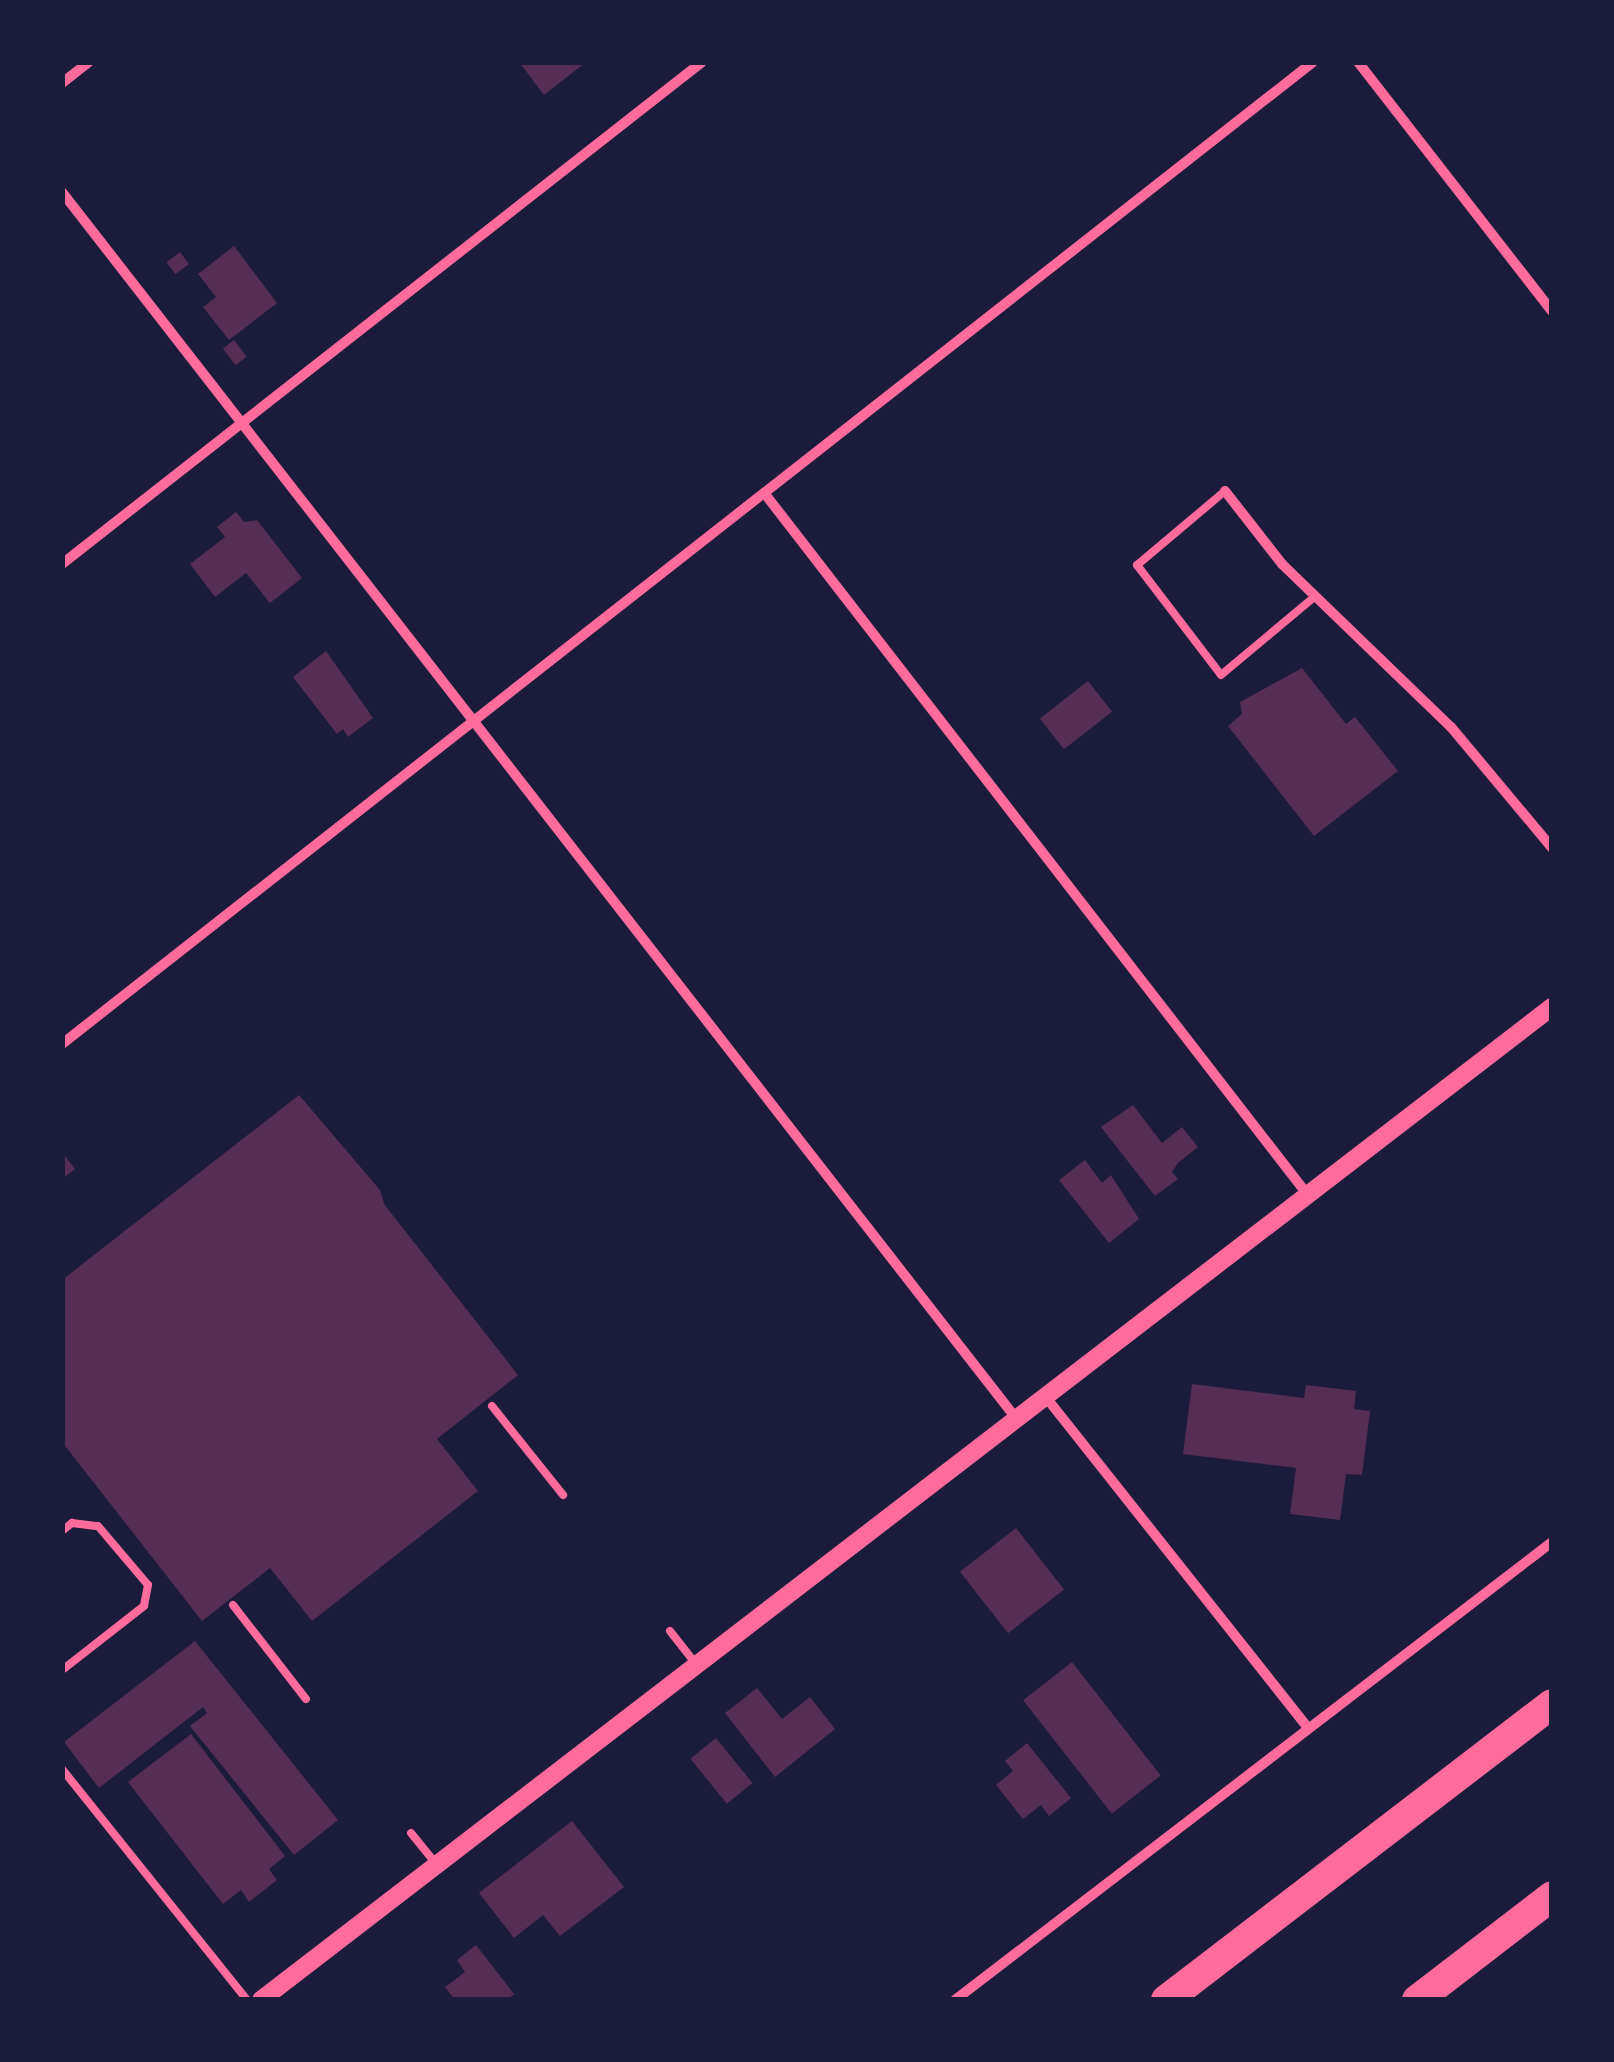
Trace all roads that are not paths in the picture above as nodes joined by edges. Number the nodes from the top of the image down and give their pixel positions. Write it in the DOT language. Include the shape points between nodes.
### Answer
graph roads {
  1 [pos="89,62"];
  2 [pos="702,62"];
  3 [pos="1313,62"];
  4 [pos="1358,62"];
  5 [pos="62,83"];
  6 [pos="62,192"];
  7 [pos="1552,311"];
  8 [pos="241,425"];
  9 [pos="1225,491"];
  10 [pos="766,494"];
  11 [pos="62,564"];
  12 [pos="1313,598"];
  13 [pos="472,721"];
  14 [pos="1552,848"];
  15 [pos="1552,1008"];
  16 [pos="62,1044"];
  17 [pos="1307,1194"];
  18 [pos="1045,1395"];
  19 [pos="492,1406"];
  20 [pos="1014,1417"];
  21 [pos="563,1495"];
  22 [pos="62,1530"];
  23 [pos="1552,1542"];
  24 [pos="232,1605"];
  25 [pos="670,1631"];
  26 [pos="696,1664"];
  27 [pos="62,1670"];
  28 [pos="306,1698"];
  29 [pos="1552,1704"];
  30 [pos="1308,1728"];
  31 [pos="62,1768"];
  32 [pos="411,1833"];
  33 [pos="436,1864"];
  34 [pos="1552,1896"];
  35 [pos="247,2000"];
  36 [pos="260,2000"];
  37 [pos="955,2000"];
  38 [pos="1166,2000"];
  39 [pos="1417,2000"];
  1 -- 5 [label="street"];
  2 -- 8 [label="street"];
  3 -- 10 [label="street"];
  4 -- 7 [label="street"];
  6 -- 8 [label="street"];
  8 -- 11 [label="street"];
  8 -- 13 [label="street"];
  9 -- 12 [label="street"];
  9 -- 12 [label="lane" via="1136,564 1221,675"];
  10 -- 13 [label="street"];
  10 -- 17 [label="street"];
  12 -- 14 [label="street" via="1451,727"];
  13 -- 16 [label="street"];
  13 -- 20 [label="street"];
  15 -- 17 [label="street"];
  17 -- 18 [label="street"];
  18 -- 20 [label="street"];
  18 -- 30 [label="street"];
  19 -- 21 [label="lane"];
  20 -- 26 [label="street"];
  22 -- 27 [label="lane" via="72,1523 98,1526 148,1585 144,1606"];
  23 -- 30 [label="street"];
  24 -- 28 [label="lane"];
  25 -- 26 [label="lane"];
  26 -- 33 [label="street"];
  29 -- 38 [label="highway"];
  30 -- 37 [label="street"];
  31 -- 35 [label="lane"];
  32 -- 33 [label="lane"];
  33 -- 36 [label="street"];
  34 -- 39 [label="highway"];
}
